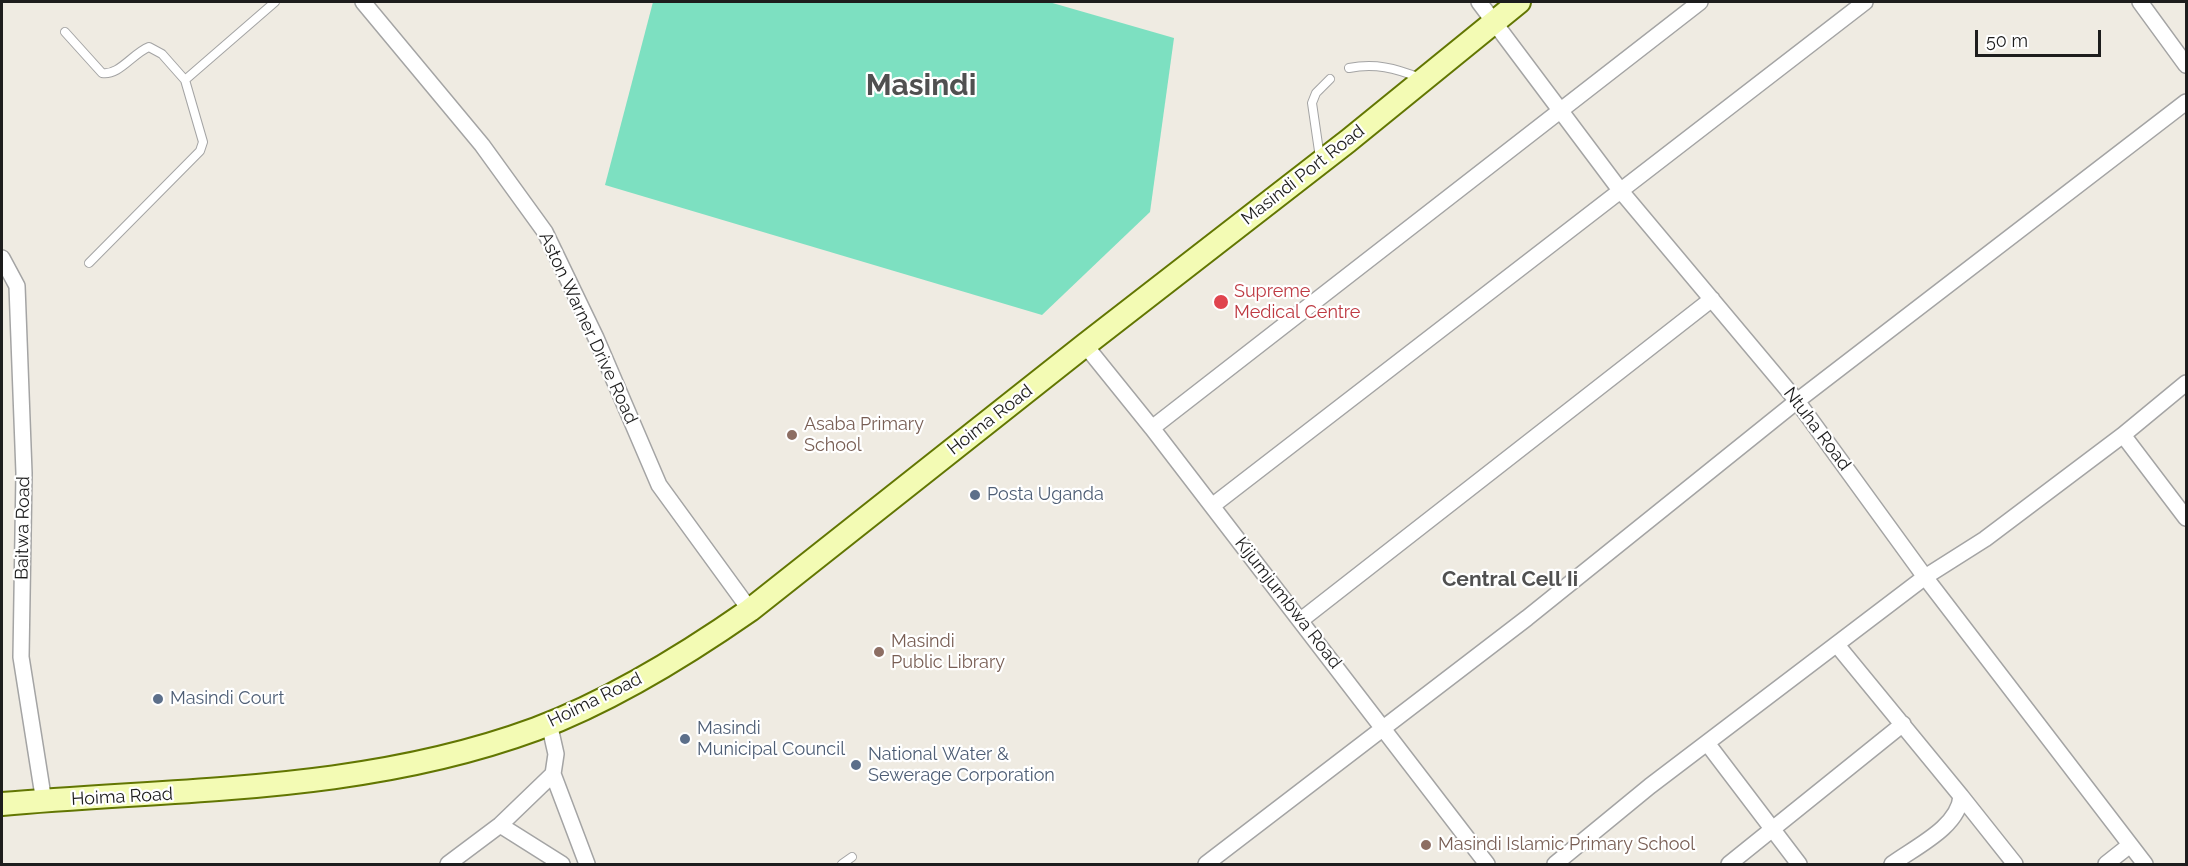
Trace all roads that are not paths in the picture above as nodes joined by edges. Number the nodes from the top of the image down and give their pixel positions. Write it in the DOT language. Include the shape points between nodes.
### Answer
graph roads {
  1 [pos="274,2"];
  2 [pos="363,2"];
  3 [pos="1479,2"];
  4 [pos="1519,2"];
  5 [pos="1700,2"];
  6 [pos="1865,2"];
  7 [pos="2145,3"];
  8 [pos="1494,21"];
  9 [pos="65,32"];
  10 [pos="2187,65"];
  11 [pos="1349,68"];
  12 [pos="1330,79"];
  13 [pos="1423,79"];
  14 [pos="185,80"];
  15 [pos="2187,102"];
  16 [pos="1561,111"];
  17 [pos="1320,163"];
  18 [pos="1620,190"];
  19 [pos="2,258"];
  20 [pos="89,263"];
  21 [pos="1712,299"];
  22 [pos="1085,345"];
  23 [pos="2187,383"];
  24 [pos="1797,401"];
  25 [pos="1152,428"];
  26 [pos="2122,435"];
  27 [pos="1212,506"];
  28 [pos="2187,518"];
  29 [pos="1925,578"];
  30 [pos="750,610"];
  31 [pos="1301,620"];
  32 [pos="1837,645"];
  33 [pos="549,723"];
  34 [pos="1903,724"];
  35 [pos="1383,728"];
  36 [pos="1707,743"];
  37 [pos="553,774"];
  38 [pos="1961,796"];
  39 [pos="4,802"];
  40 [pos="44,802"];
  41 [pos="500,825"];
  42 [pos="1773,831"];
  43 [pos="2130,845"];
  44 [pos="852,857"];
  45 [pos="448,864"];
  46 [pos="562,864"];
  47 [pos="587,864"];
  48 [pos="842,864"];
  49 [pos="1206,864"];
  50 [pos="1487,864"];
  51 [pos="1555,864"];
  52 [pos="1729,864"];
  53 [pos="1799,864"];
  54 [pos="1892,864"];
  55 [pos="2016,864"];
  56 [pos="2106,864"];
  57 [pos="2145,864"];
  1 -- 14 [label="lane"];
  2 -- 30 [label="street, Aston Warner Drive Road" via="482,145 545,232 659,485"];
  3 -- 8 [label="street, Ntuha Road"];
  4 -- 8 [label="main road, Masindi Port Road"];
  5 -- 16 [label="street"];
  6 -- 18 [label="street"];
  7 -- 10 [label="street"];
  8 -- 13 [label="main road, Masindi Port Road"];
  8 -- 16 [label="street, Ntuha Road"];
  9 -- 14 [label="lane" via="102,72 114,71 139,50 149,47 162,54"];
  11 -- 13 [label="lane" via="1369,64 1395,68"];
  12 -- 17 [label="lane" via="1312,103"];
  13 -- 17 [label="main road, Masindi Port Road"];
  14 -- 20 [label="lane" via="203,142 200,151"];
  15 -- 24 [label="street"];
  16 -- 18 [label="street, Ntuha Road"];
  16 -- 25 [label="street"];
  17 -- 22 [label="main road, Masindi Port Road"];
  18 -- 21 [label="street, Ntuha Road"];
  18 -- 27 [label="street"];
  19 -- 40 [label="street, Baitwa Road" via="17,286 24,473 21,657"];
  21 -- 24 [label="street, Ntuha Road"];
  21 -- 31 [label="street"];
  22 -- 25 [label="street, Kijumjumbwa Road"];
  22 -- 30 [label="main road, Hoima Road"];
  23 -- 26 [label="street"];
  24 -- 29 [label="street, Ntuha Road"];
  24 -- 35 [label="street"];
  25 -- 27 [label="street, Kijumjumbwa Road"];
  26 -- 28 [label="street"];
  26 -- 29 [label="street" via="1985,539"];
  27 -- 31 [label="street, Kijumjumbwa Road"];
  29 -- 32 [label="street"];
  29 -- 43 [label="street, Ntuha Road"];
  30 -- 33 [label="main road, Hoima Road" via="631,683"];
  31 -- 35 [label="street, Kijumjumbwa Road"];
  32 -- 34 [label="street"];
  32 -- 36 [label="street"];
  33 -- 37 [label="street" via="556,754"];
  33 -- 40 [label="main road, Hoima Road" via="429,759 302,782"];
  34 -- 38 [label="street"];
  34 -- 42 [label="street"];
  35 -- 49 [label="street"];
  35 -- 50 [label="street, Kijumjumbwa Road"];
  36 -- 42 [label="street"];
  36 -- 51 [label="street"];
  37 -- 41 [label="street"];
  37 -- 47 [label="street"];
  38 -- 54 [label="street" via="1960,809 1949,822"];
  38 -- 55 [label="street"];
  39 -- 40 [label="main road, Hoima Road"];
  41 -- 45 [label="street"];
  41 -- 46 [label="street"];
  42 -- 52 [label="street"];
  42 -- 53 [label="street"];
  43 -- 56 [label="street"];
  43 -- 57 [label="street, Ntuha Road"];
  44 -- 48 [label="lane"];
}
